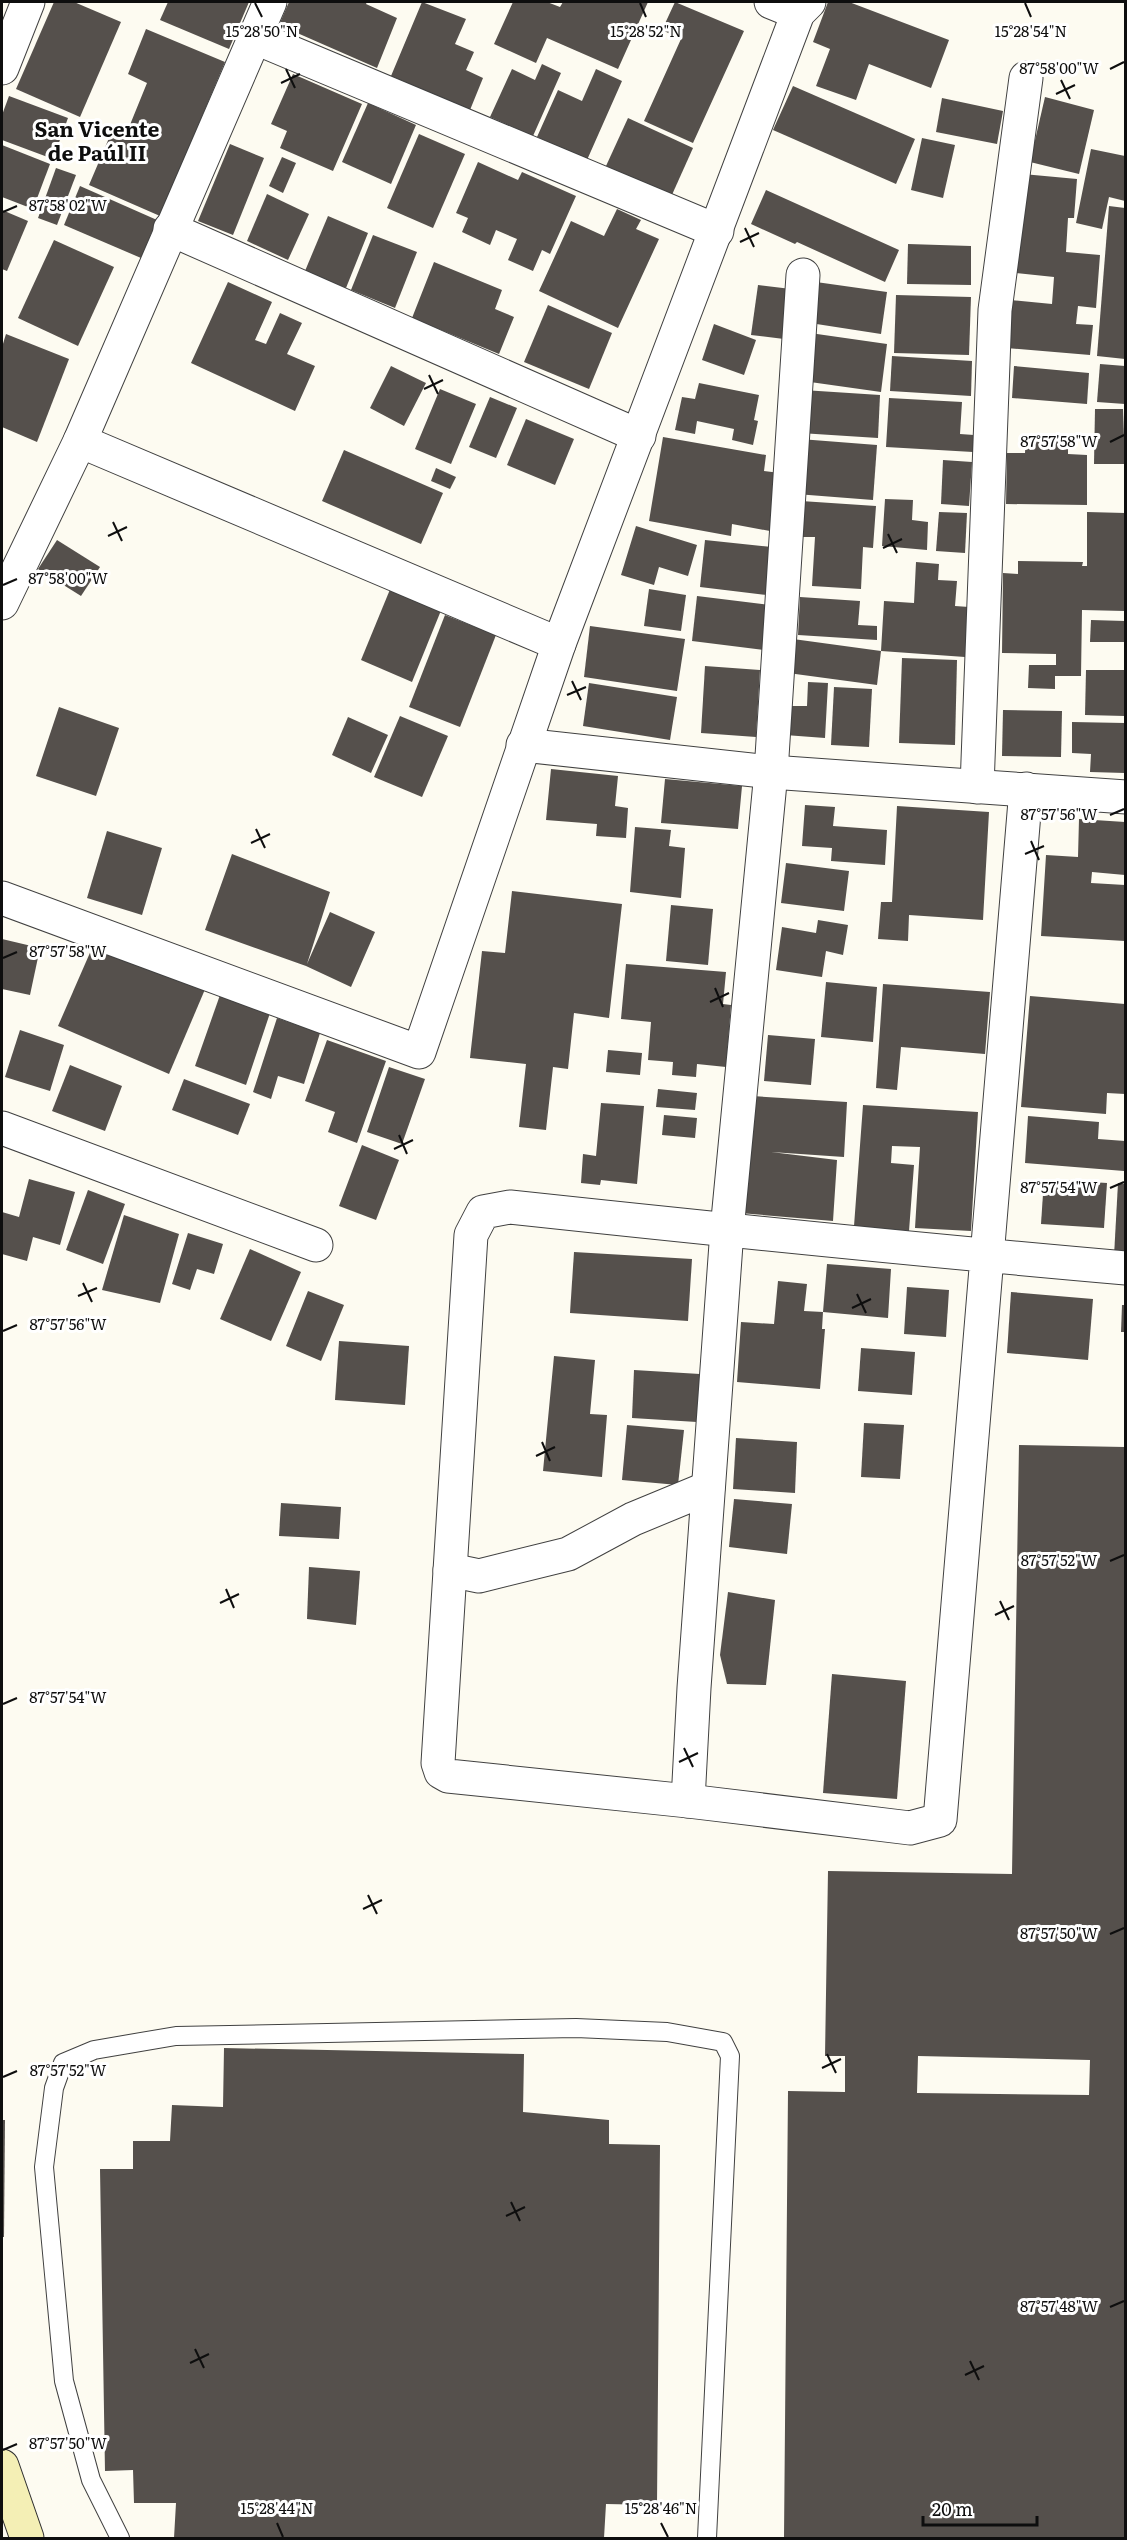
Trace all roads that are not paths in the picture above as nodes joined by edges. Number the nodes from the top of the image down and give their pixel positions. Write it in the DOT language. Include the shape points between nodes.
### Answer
graph roads {
  1 [pos="28,2"];
  2 [pos="270,2"];
  3 [pos="793,5"];
  4 [pos="254,37"];
  5 [pos="2,68"];
  6 [pos="1026,78"];
  7 [pos="170,229"];
  8 [pos="717,231"];
  9 [pos="802,275"];
  10 [pos="639,436"];
  11 [pos="80,441"];
  12 [pos="2,603"];
  13 [pos="559,644"];
  14 [pos="523,745"];
  15 [pos="771,772"];
  16 [pos="977,787"];
  17 [pos="1026,789"];
  18 [pos="1125,797"];
  19 [pos="2,898"];
  20 [pos="2,1128"];
  21 [pos="727,1230"];
  22 [pos="316,1245"];
  23 [pos="987,1256"];
  24 [pos="1125,1268"];
  25 [pos="708,1488"];
  26 [pos="450,1570"];
  27 [pos="688,1801"];
  28 [pos="2,2466"];
  29 [pos="27,2538"];
  30 [pos="120,2538"];
  31 [pos="707,2538"];
  1 -- 5 [label="street"];
  2 -- 4 [label="street"];
  3 -- 8 [label="street"];
  4 -- 7 [label="street"];
  4 -- 8 [label="street"];
  6 -- 16 [label="street" via="995,310"];
  7 -- 10 [label="street"];
  7 -- 11 [label="street"];
  8 -- 10 [label="street"];
  9 -- 15 [label="street"];
  10 -- 13 [label="street"];
  11 -- 12 [label="street"];
  11 -- 13 [label="street"];
  13 -- 14 [label="street"];
  14 -- 15 [label="street"];
  14 -- 19 [label="street" via="419,1052"];
  15 -- 16 [label="street"];
  15 -- 21 [label="street"];
  16 -- 17 [label="street"];
  17 -- 18 [label="street"];
  17 -- 23 [label="street"];
  20 -- 22 [label="street"];
  21 -- 23 [label="street"];
  21 -- 25 [label="street"];
  21 -- 26 [label="street" via="510,1207 483,1212 471,1235"];
  23 -- 24 [label="street"];
  23 -- 27 [label="street" via="940,1820 910,1828"];
  25 -- 26 [label="street" via="633,1520 568,1554 479,1576"];
  25 -- 27 [label="street"];
  26 -- 27 [label="street" via="438,1763 441,1772 448,1776"];
  28 -- 29 [label="street"];
  30 -- 31 [label="lane" via="92,2480 64,2381 44,2168 54,2088 63,2063 94,2050 176,2036 576,2028 679,2034 723,2043 730,2056"];
}
